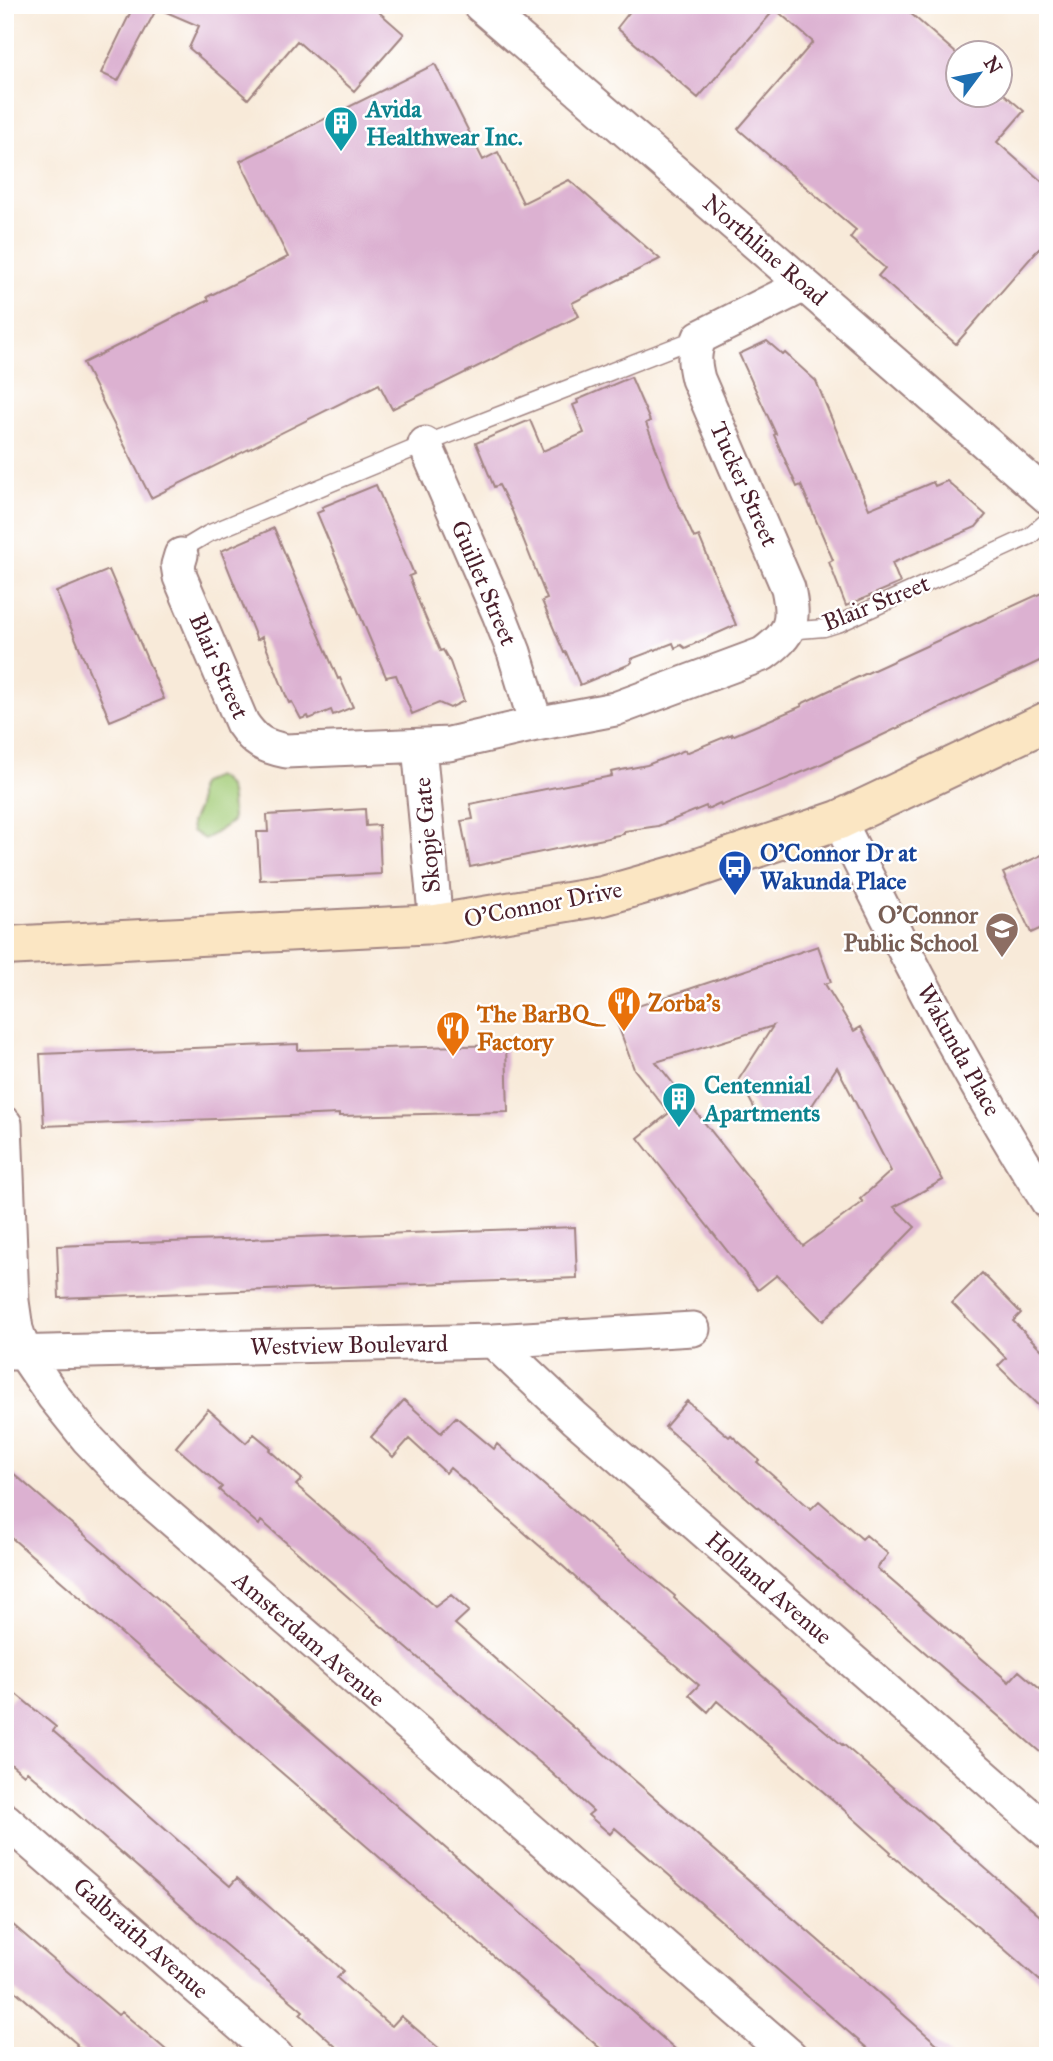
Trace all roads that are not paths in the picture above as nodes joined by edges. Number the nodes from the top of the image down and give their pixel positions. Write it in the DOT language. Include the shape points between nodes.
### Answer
graph roads {
  1 [pos="480,5"];
  2 [pos="804,285"];
  3 [pos="699,337"];
  4 [pos="425,444"];
  5 [pos="1048,497"];
  6 [pos="1048,520"];
  7 [pos="181,555"];
  8 [pos="787,631"];
  9 [pos="1048,721"];
  10 [pos="536,724"];
  11 [pos="419,746"];
  12 [pos="839,820"];
  13 [pos="436,924"];
  14 [pos="5,946"];
  15 [pos="5,1124"];
  16 [pos="1048,1202"];
  17 [pos="693,1329"];
  18 [pos="493,1341"];
  19 [pos="15,1353"];
  20 [pos="5,1820"];
  21 [pos="1048,1832"];
  22 [pos="276,2056"];
  23 [pos="790,2056"];
  1 -- 2 [label="street, Northline Road"];
  2 -- 3 [label="street, Blair Street"];
  2 -- 5 [label="street, Northline Road"];
  3 -- 4 [label="lane, Blair Street"];
  3 -- 8 [label="street, Tucker Street" via="694,352 698,379 788,588 792,618"];
  4 -- 7 [label="lane, Blair Street" via="208,534"];
  4 -- 10 [label="street, Guillet Street" via="514,652"];
  6 -- 8 [label="lane, Blair Street" via="1030,537 840,623"];
  7 -- 11 [label="street, Blair Street" via="180,577 251,737 286,751"];
  8 -- 10 [label="street, Blair Street" via="763,654 666,692 615,709"];
  9 -- 12 [label="main road, O'Connor Drive"];
  10 -- 11 [label="street, Blair Street" via="449,744"];
  11 -- 13 [label="street, Skopje Gate"];
  12 -- 13 [label="main road, O'Connor Drive" via="603,896"];
  12 -- 16 [label="street, Wakunda Place" via="940,1018"];
  13 -- 14 [label="main road, O'Connor Drive"];
  15 -- 19 [label="street, Amsterdam Avenue"];
  17 -- 18 [label="street, Westview Boulevard"];
  18 -- 19 [label="street, Westview Boulevard"];
  18 -- 21 [label="street, Holland Avenue"];
  19 -- 23 [label="street, Amsterdam Avenue" via="130,1482"];
  20 -- 22 [label="street, Galbraith Avenue"];
}
